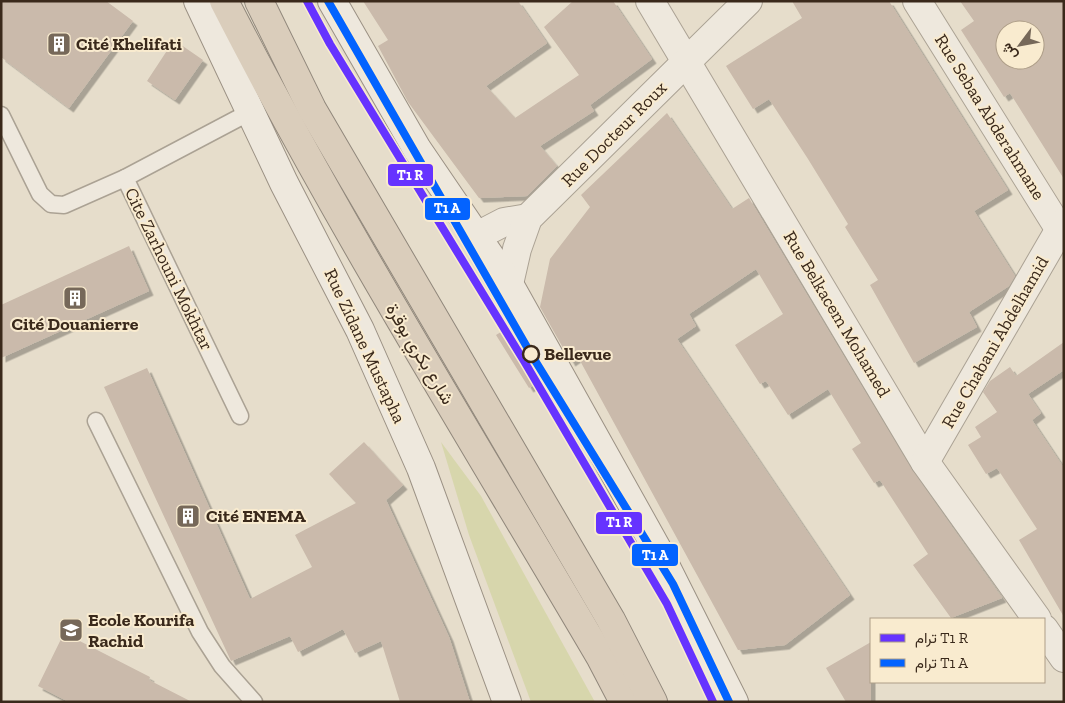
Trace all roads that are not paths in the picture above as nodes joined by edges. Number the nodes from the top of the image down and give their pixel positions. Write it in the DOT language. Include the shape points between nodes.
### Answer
graph roads {
  1 [pos="198,1"];
  2 [pos="224,1"];
  3 [pos="260,1"];
  4 [pos="332,1"];
  5 [pos="650,1"];
  6 [pos="748,1"];
  7 [pos="918,1"];
  8 [pos="686,62"];
  9 [pos="250,112"];
  10 [pos="1,115"];
  11 [pos="125,178"];
  12 [pos="528,218"];
  13 [pos="1062,228"];
  14 [pos="477,236"];
  15 [pos="509,284"];
  16 [pos="240,416"];
  17 [pos="96,421"];
  18 [pos="925,462"];
  19 [pos="1035,618"];
  20 [pos="1045,631"];
  21 [pos="1064,658"];
  22 [pos="254,702"];
  23 [pos="508,702"];
  24 [pos="624,702"];
  25 [pos="653,702"];
  26 [pos="734,702"];
  1 -- 9 [label="street, Rue Zidane Mustapha"];
  2 -- 24 [label="highway, شارع بكري بوقرة" via="338,216"];
  3 -- 25 [label="highway, شارع بكري بوقرة" via="312,109 611,620"];
  4 -- 14 [label="street" via="418,149"];
  5 -- 8 [label="street, Rue Belkacem Mohamed"];
  6 -- 8 [label="street, Rue Docteur Roux"];
  7 -- 13 [label="street, Rue Sebaa Abderahmane"];
  8 -- 12 [label="street, Rue Docteur Roux"];
  8 -- 18 [label="street, Rue Belkacem Mohamed"];
  9 -- 11 [label="lane"];
  9 -- 23 [label="street, Rue Zidane Mustapha" via="360,330 418,460"];
  10 -- 11 [label="lane, Cite Zarhouni Mokhtar" via="40,194 51,204 64,204"];
  11 -- 16 [label="lane, Cite Zarhouni Mokhtar"];
  12 -- 14 [label="street" via="504,222"];
  12 -- 15 [label="street, Rue Docteur Roux"];
  13 -- 18 [label="street, Rue Chabani Abdelhamid"];
  14 -- 15 [label="street"];
  15 -- 26 [label="street" via="656,548"];
  17 -- 22 [label="lane" via="200,632 222,666"];
  18 -- 19 [label="street, Rue Belkacem Mohamed"];
  20 -- 21 [label="street"];
}
